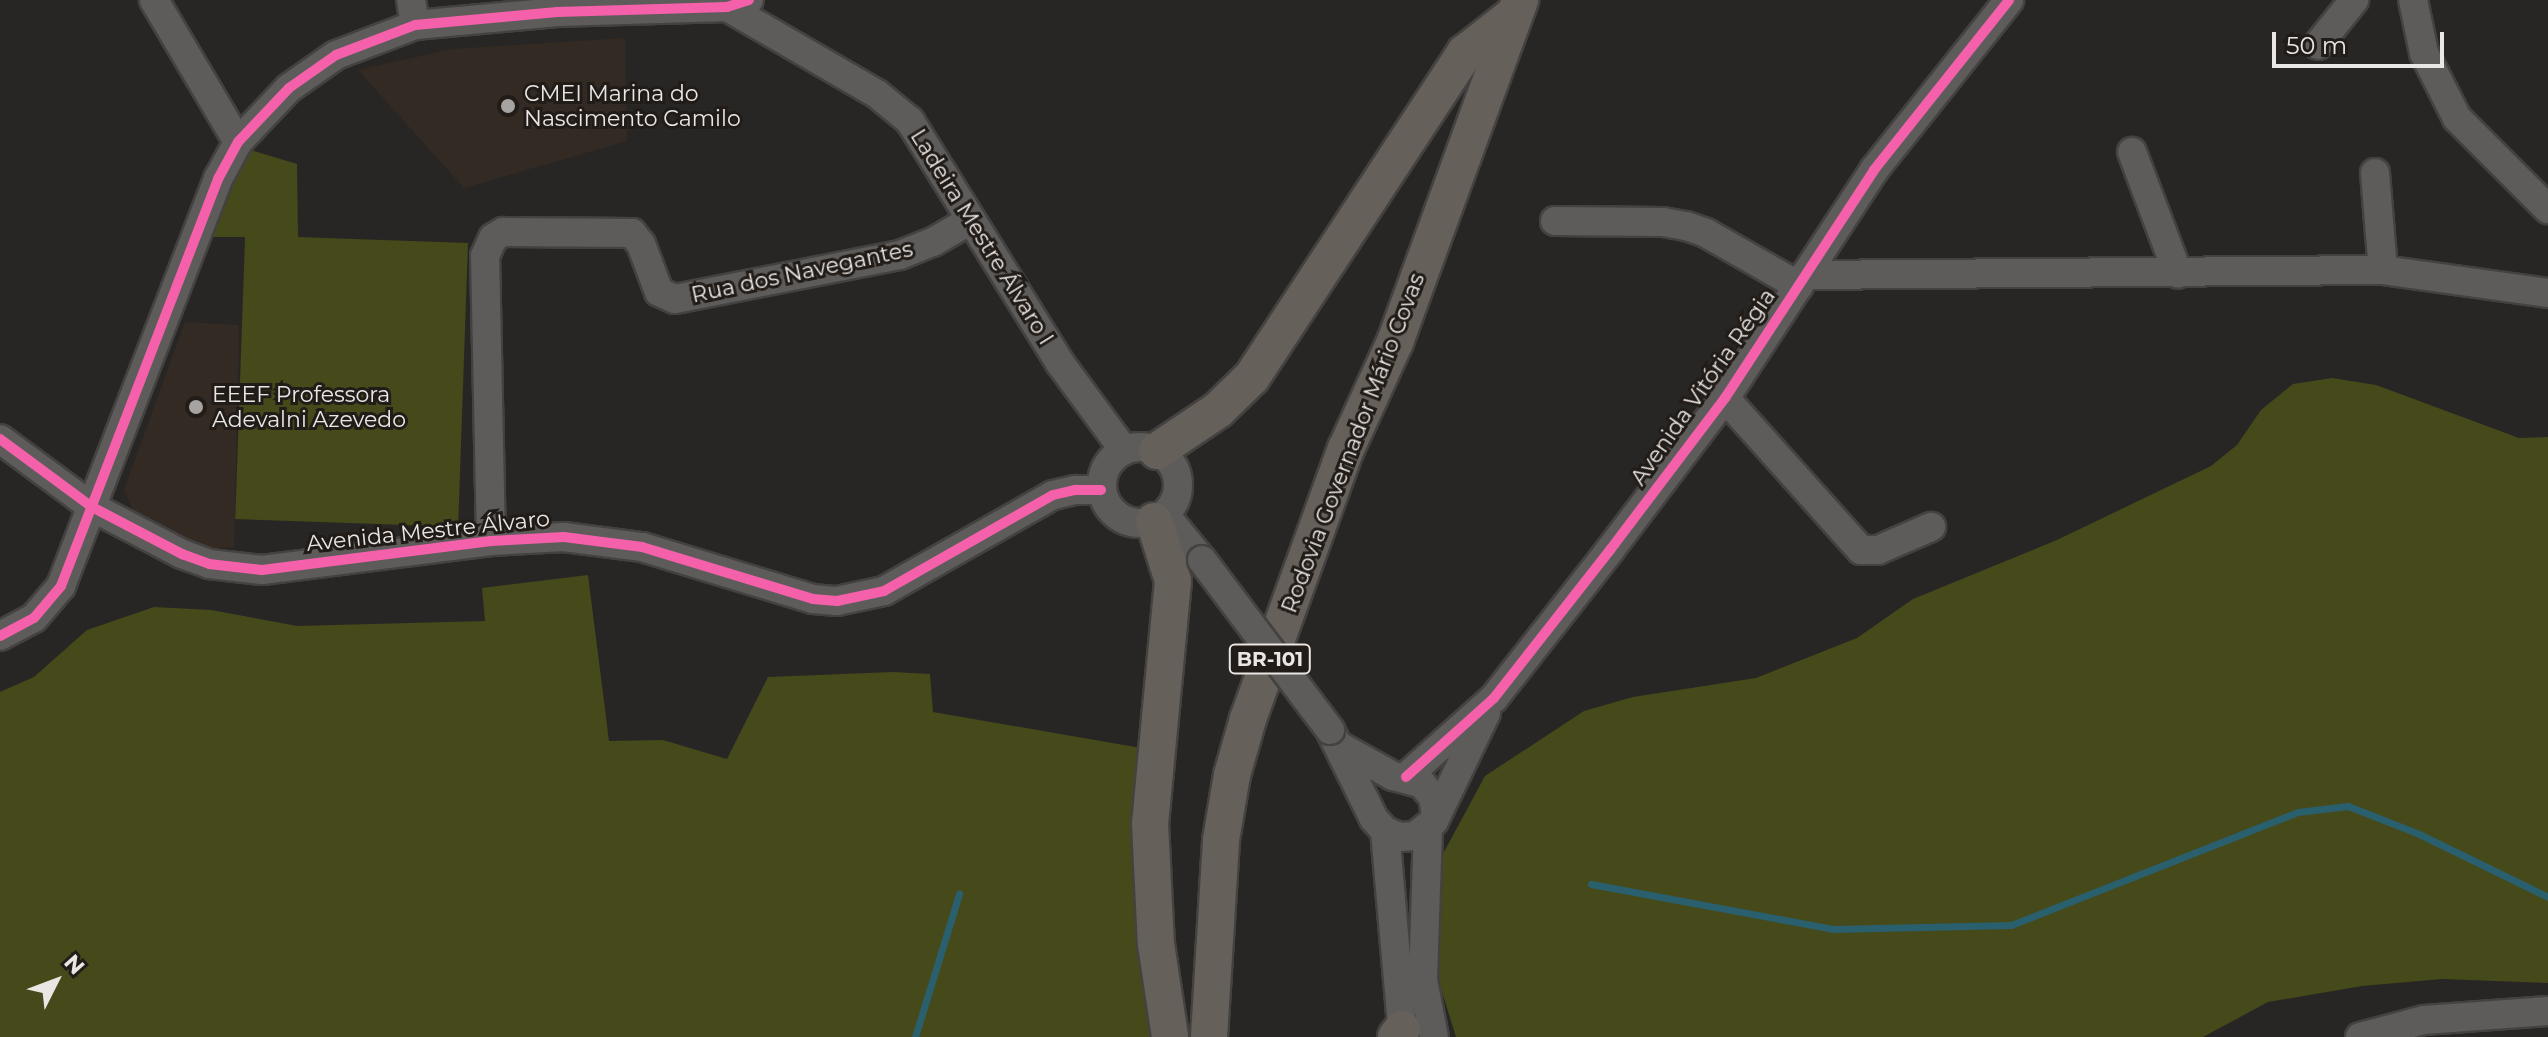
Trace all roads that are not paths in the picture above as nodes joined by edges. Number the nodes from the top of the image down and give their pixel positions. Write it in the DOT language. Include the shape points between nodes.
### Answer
graph roads {
  1 [pos="154,0"];
  2 [pos="2009,0"];
  3 [pos="2354,0"];
  4 [pos="2413,0"];
  5 [pos="738,3"];
  6 [pos="676,5"];
  7 [pos="1517,5"];
  8 [pos="413,12"];
  9 [pos="2318,45"];
  10 [pos="238,142"];
  11 [pos="2132,152"];
  12 [pos="2375,173"];
  13 [pos="2548,209"];
  14 [pos="971,220"];
  15 [pos="1555,221"];
  16 [pos="2383,270"];
  17 [pos="2178,274"];
  18 [pos="1802,280"];
  19 [pos="2548,293"];
  20 [pos="1725,398"];
  21 [pos="0,439"];
  22 [pos="1140,450"];
  23 [pos="1101,490"];
  24 [pos="97,494"];
  25 [pos="1159,518"];
  26 [pos="1931,527"];
  27 [pos="491,541"];
  28 [pos="0,636"];
  29 [pos="1494,698"];
  30 [pos="1335,738"];
  31 [pos="1400,776"];
  32 [pos="1432,822"];
  33 [pos="1380,825"];
  34 [pos="1211,992"];
  35 [pos="2548,1011"];
  36 [pos="1409,1035"];
  37 [pos="1170,1037"];
  38 [pos="1209,1037"];
  39 [pos="1224,1037"];
  40 [pos="2360,1037"];
  1 -- 10 [label="street"];
  2 -- 18 [label="street, Avenida Vitória Régia" via="1874,170"];
  3 -- 9 [label="street"];
  4 -- 13 [label="street" via="2424,53 2457,118"];
  5 -- 6 [label="street"];
  5 -- 14 [label="street, Ladeira Mestre Álvaro I" via="910,121"];
  6 -- 8 [label="street"];
  7 -- 22 [label="main road" via="1465,53 1252,377 1218,410"];
  7 -- 34 [label="main road, Rodovia Governador Mário Covas / BR-101" via="1395,342 1346,449 1248,719 1221,840"];
  8 -- 10 [label="street" via="289,88"];
  10 -- 24 [label="street" via="218,179"];
  11 -- 17 [label="street"];
  12 -- 16 [label="street"];
  14 -- 22 [label="street, Ladeira Mestre Álvaro I" via="1060,363"];
  14 -- 27 [label="street, Rua dos Navegantes" via="900,255 675,299 659,292 632,233 503,232 493,238 485,256"];
  15 -- 18 [label="street" via="1686,226"];
  16 -- 17 [label="street"];
  16 -- 19 [label="street"];
  17 -- 18 [label="street"];
  18 -- 20 [label="street, Avenida Vitória Régia"];
  20 -- 26 [label="street" via="1861,550 1878,550"];
  20 -- 29 [label="street, Avenida Vitória Régia"];
  21 -- 24 [label="street, Avenida Mestre Álvaro"];
  22 -- 23 [label="street" via="1105,468"];
  22 -- 25 [label="street" via="1171,463 1178,484 1177,497"];
  23 -- 25 [label="street" via="1113,513 1124,520"];
  23 -- 27 [label="street, Avenida Mestre Álvaro" via="1053,495 884,591 837,601 813,599 616,543 564,537"];
  24 -- 27 [label="street, Avenida Mestre Álvaro" via="182,554 232,568 262,570"];
  24 -- 28 [label="street" via="55,594 34,618"];
  25 -- 30 [label="street, bridge" via="1202,560"];
  25 -- 37 [label="main road" via="1173,581 1150,823 1156,944"];
  29 -- 31 [label="street, Avenida Vitória Régia"];
  29 -- 32 [label="street, Avenida Vitória Régia"];
  30 -- 31 [label="street"];
  30 -- 33 [label="street"];
  31 -- 32 [label="street" via="1429,789"];
  31 -- 33 [label="street" via="1381,782 1373,794"];
  32 -- 33 [label="street" via="1415,836 1400,837"];
  32 -- 36 [label="street" via="1423,980"];
  33 -- 36 [label="street"];
  34 -- 38 [label="main road, Rodovia Governador Mário Covas / BR-101"];
  34 -- 39 [label="main road"];
  35 -- 40 [label="street" via="2424,1020"];
}
